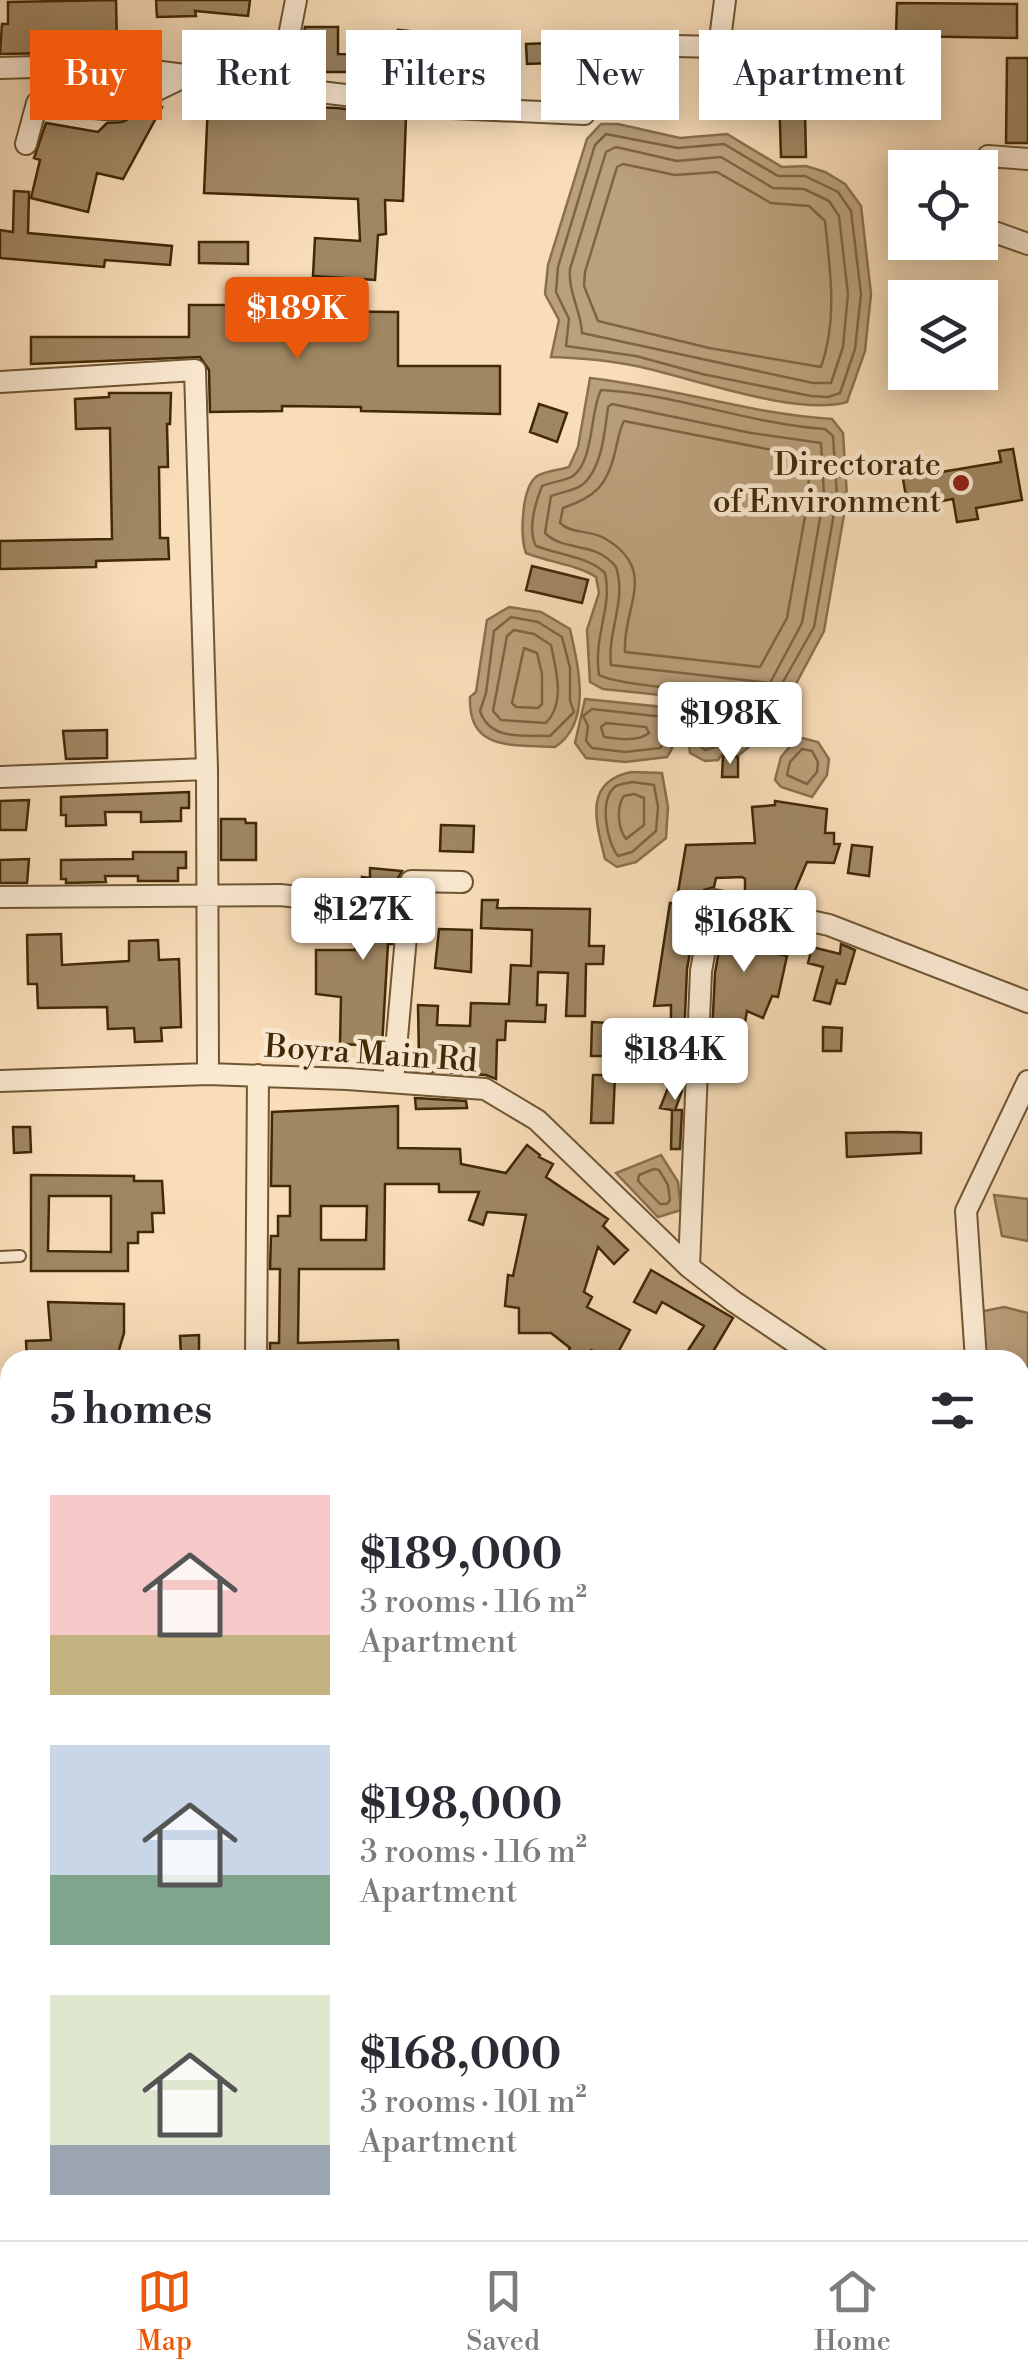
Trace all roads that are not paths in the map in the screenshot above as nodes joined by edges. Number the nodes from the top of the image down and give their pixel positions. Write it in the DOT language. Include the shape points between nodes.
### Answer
graph roads {
  1 [pos="296,0"];
  2 [pos="725,0"];
  3 [pos="290,30"];
  4 [pos="0,68"];
  5 [pos="182,74"];
  6 [pos="182,77"];
  7 [pos="326,93"];
  8 [pos="26,144"];
  9 [pos="998,157"];
  10 [pos="1028,159"];
  11 [pos="998,234"];
  12 [pos="1028,244"];
  13 [pos="0,382"];
  14 [pos="208,769"];
  15 [pos="0,777"];
  16 [pos="462,882"];
  17 [pos="0,897"];
  18 [pos="206,897"];
  19 [pos="344,902"];
  20 [pos="1028,1002"];
  21 [pos="208,1074"];
  22 [pos="258,1076"];
  23 [pos="0,1081"];
  24 [pos="1028,1081"];
  25 [pos="392,1082"];
  26 [pos="20,1256"];
  27 [pos="0,1257"];
  28 [pos="690,1266"];
  29 [pos="256,1350"];
  30 [pos="807,1350"];
  31 [pos="975,1350"];
  1 -- 3 [label="street"];
  2 -- 7 [label="street" via="719,47 630,45 584,114"];
  4 -- 5 [label="street" via="106,64"];
  6 -- 8 [label="street" via="116,110 37,103"];
  9 -- 10 [label="street"];
  11 -- 12 [label="street"];
  13 -- 14 [label="street" via="195,370"];
  14 -- 15 [label="street"];
  14 -- 18 [label="street"];
  16 -- 25 [label="street" via="411,881"];
  17 -- 18 [label="street"];
  18 -- 19 [label="street"];
  18 -- 21 [label="street"];
  20 -- 28 [label="street" via="829,925 714,900 701,971"];
  21 -- 22 [label="street, Boyra Main Rd"];
  21 -- 23 [label="street, Boyra Main Rd"];
  22 -- 25 [label="street, Boyra Main Rd"];
  22 -- 29 [label="street"];
  24 -- 31 [label="street" via="966,1211"];
  25 -- 28 [label="street, Boyra Main Rd" via="485,1089 537,1120"];
  26 -- 27 [label="lane"];
  28 -- 30 [label="street, Boyra Main Rd"];
}
